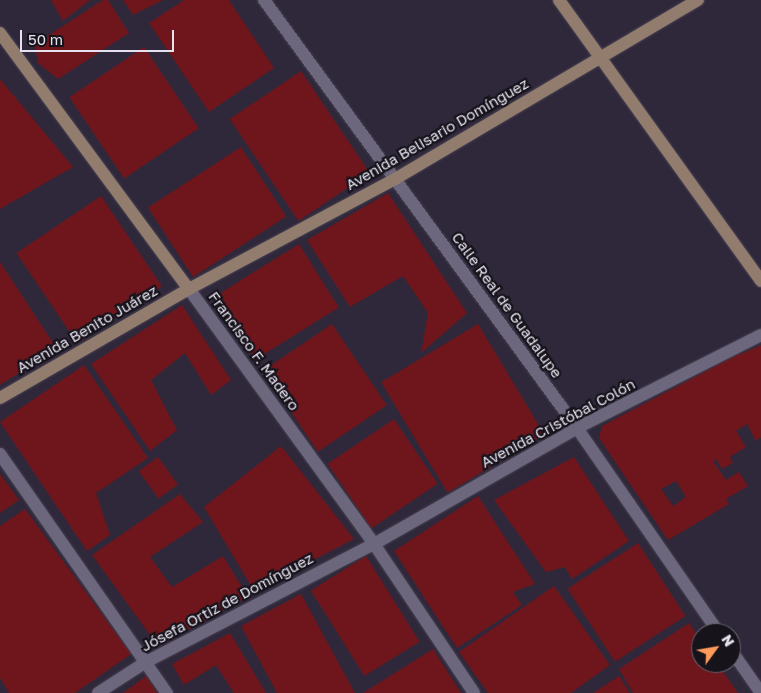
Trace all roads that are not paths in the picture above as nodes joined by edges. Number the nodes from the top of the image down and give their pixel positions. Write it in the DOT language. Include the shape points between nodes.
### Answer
graph roads {
  1 [pos="264,0"];
  2 [pos="559,0"];
  3 [pos="698,0"];
  4 [pos="0,33"];
  5 [pos="600,56"];
  6 [pos="395,179"];
  7 [pos="761,281"];
  8 [pos="189,289"];
  9 [pos="761,336"];
  10 [pos="0,398"];
  11 [pos="577,428"];
  12 [pos="0,454"];
  13 [pos="374,544"];
  14 [pos="712,623"];
  15 [pos="146,662"];
  16 [pos="741,664"];
  17 [pos="98,693"];
  18 [pos="168,693"];
  19 [pos="474,693"];
  20 [pos="761,693"];
  1 -- 6 [label="street, Calle Real de Guadalupe"];
  2 -- 5 [label="street"];
  3 -- 5 [label="street, Avenida Belisario Domínguez"];
  4 -- 8 [label="street, Francisco F. Madero"];
  5 -- 6 [label="street, Avenida Belisario Domínguez"];
  5 -- 7 [label="street"];
  6 -- 8 [label="street, Avenida Belisario Domínguez"];
  6 -- 11 [label="street, Calle Real de Guadalupe"];
  8 -- 10 [label="street, Avenida Benito Juárez"];
  8 -- 13 [label="street, Francisco F. Madero"];
  9 -- 11 [label="street, Avenida Cristóbal Colón"];
  11 -- 13 [label="street, Avenida Cristóbal Colón"];
  11 -- 14 [label="street, Calle Real de Guadalupe"];
  12 -- 15 [label="street"];
  13 -- 15 [label="street, Jósefa Ortiz de Domínguez"];
  13 -- 19 [label="street, Francisco F. Madero"];
  15 -- 17 [label="street, Jósefa Ortiz de Domínguez"];
  15 -- 18 [label="street"];
  16 -- 20 [label="street"];
}
